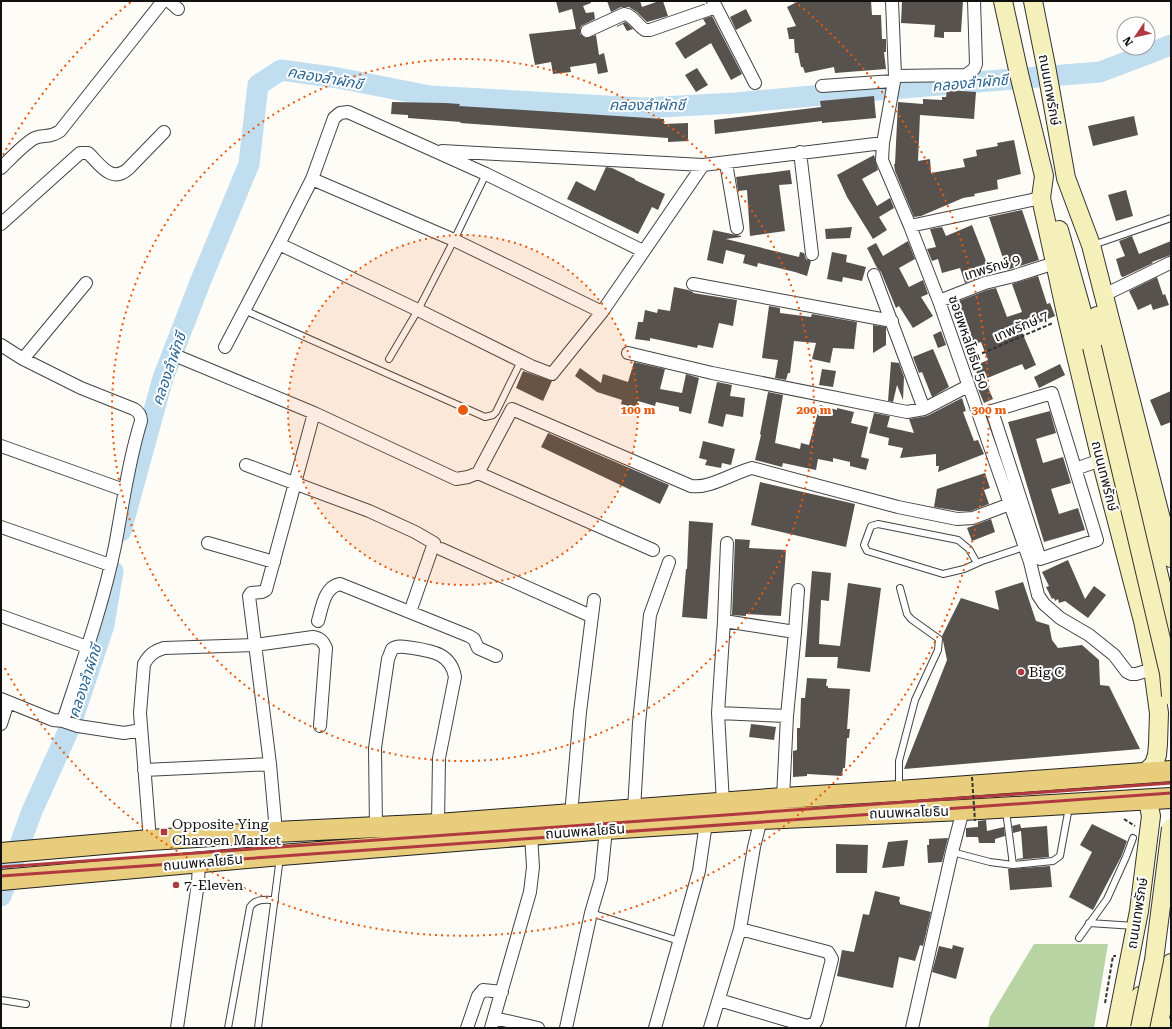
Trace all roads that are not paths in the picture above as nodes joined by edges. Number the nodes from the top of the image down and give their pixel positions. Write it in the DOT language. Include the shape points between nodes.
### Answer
graph roads {
  1 [pos="163,1"];
  2 [pos="892,1"];
  3 [pos="974,1"];
  4 [pos="1003,1"];
  5 [pos="1033,1"];
  6 [pos="715,4"];
  7 [pos="587,31"];
  8 [pos="894,80"];
  9 [pos="755,83"];
  10 [pos="822,86"];
  11 [pos="164,132"];
  12 [pos="883,143"];
  13 [pos="435,151"];
  14 [pos="800,152"];
  15 [pos="726,163"];
  16 [pos="703,165"];
  17 [pos="1,168"];
  18 [pos="486,174"];
  19 [pos="1044,176"];
  20 [pos="1066,178"];
  21 [pos="312,179"];
  22 [pos="1041,198"];
  23 [pos="1171,218"];
  24 [pos="1,224"];
  25 [pos="910,226"];
  26 [pos="737,228"];
  27 [pos="454,240"];
  28 [pos="280,244"];
  29 [pos="1091,245"];
  30 [pos="643,251"];
  31 [pos="812,254"];
  32 [pos="1170,262"];
  33 [pos="1055,263"];
  34 [pos="874,275"];
  35 [pos="86,283"];
  36 [pos="693,284"];
  37 [pos="1104,295"];
  38 [pos="939,301"];
  39 [pos="244,310"];
  40 [pos="418,310"];
  41 [pos="602,312"];
  42 [pos="892,321"];
  43 [pos="1,345"];
  44 [pos="1098,345"];
  45 [pos="225,347"];
  46 [pos="628,353"];
  47 [pos="180,357"];
  48 [pos="24,359"];
  49 [pos="389,359"];
  50 [pos="521,361"];
  51 [pos="968,386"];
  52 [pos="924,410"];
  53 [pos="314,413"];
  54 [pos="1,446"];
  55 [pos="1101,460"];
  56 [pos="246,465"];
  57 [pos="1075,469"];
  58 [pos="478,473"];
  59 [pos="295,483"];
  60 [pos="124,490"];
  61 [pos="1010,504"];
  62 [pos="1167,525"];
  63 [pos="1,527"];
  64 [pos="208,543"];
  65 [pos="726,543"];
  66 [pos="1024,547"];
  67 [pos="441,549"];
  68 [pos="654,550"];
  69 [pos="1171,558"];
  70 [pos="274,562"];
  71 [pos="669,562"];
  72 [pos="977,563"];
  73 [pos="110,565"];
  74 [pos="900,588"];
  75 [pos="798,590"];
  76 [pos="594,600"];
  77 [pos="410,612"];
  78 [pos="1,616"];
  79 [pos="592,616"];
  80 [pos="724,621"];
  81 [pos="318,622"];
  82 [pos="1145,626"];
  83 [pos="1171,626"];
  84 [pos="795,632"];
  85 [pos="1171,640"];
  86 [pos="255,645"];
  87 [pos="87,647"];
  88 [pos="496,656"];
  89 [pos="1153,669"];
  90 [pos="1171,696"];
  91 [pos="4,701"];
  92 [pos="718,713"];
  93 [pos="786,716"];
  94 [pos="69,723"];
  95 [pos="1,724"];
  96 [pos="320,726"];
  97 [pos="141,730"];
  98 [pos="270,764"];
  99 [pos="144,770"];
  100 [pos="1171,771"];
  101 [pos="1145,773"];
  102 [pos="899,791"];
  103 [pos="783,798"];
  104 [pos="1171,798"];
  105 [pos="1145,799"];
  106 [pos="723,803"];
  107 [pos="1069,803"];
  108 [pos="1005,807"];
  109 [pos="634,810"];
  110 [pos="570,815"];
  111 [pos="969,815"];
  112 [pos="761,819"];
  113 [pos="706,823"];
  114 [pos="376,828"];
  115 [pos="1171,828"];
  116 [pos="606,829"];
  117 [pos="276,832"];
  118 [pos="437,833"];
  119 [pos="531,834"];
  120 [pos="1133,838"];
  121 [pos="150,840"];
  122 [pos="952,852"];
  123 [pos="3,853"];
  124 [pos="279,855"];
  125 [pos="199,862"];
  126 [pos="1013,865"];
  127 [pos="10,879"];
  128 [pos="1171,886"];
  129 [pos="275,900"];
  130 [pos="591,914"];
  131 [pos="1138,919"];
  132 [pos="1089,923"];
  133 [pos="740,929"];
  134 [pos="1079,938"];
  135 [pos="679,941"];
  136 [pos="1163,961"];
  137 [pos="502,992"];
  138 [pos="1,1000"];
  139 [pos="719,1000"];
  140 [pos="26,1004"];
  141 [pos="493,1023"];
  142 [pos="177,1028"];
  143 [pos="228,1028"];
  144 [pos="258,1028"];
  145 [pos="467,1028"];
  146 [pos="538,1028"];
  147 [pos="566,1028"];
  148 [pos="655,1028"];
  149 [pos="710,1028"];
  150 [pos="912,1028"];
  151 [pos="1116,1028"];
  152 [pos="1130,1028"];
  153 [pos="1140,1028"];
  154 [pos="1158,1028"];
  1 -- 17 [label="street" via="60,131 48,137 34,138"];
  2 -- 8 [label="street, ซอยพหลโยธิน 50"];
  3 -- 8 [label="street" via="977,55 976,64 970,73"];
  4 -- 19 [label="main road, ถนนเทพรักษ์"];
  5 -- 20 [label="main road, ถนนเทพรักษ์"];
  6 -- 7 [label="street" via="650,30 645,30 632,17 624,14"];
  6 -- 9 [label="street"];
  8 -- 10 [label="street"];
  8 -- 12 [label="street, ซอยพหลโยธิน 50"];
  11 -- 24 [label="street" via="128,169 117,175 112,175 88,153 80,153"];
  12 -- 14 [label="street"];
  12 -- 25 [label="street, ซอยพหลโยธิน 50" via="882,160"];
  13 -- 16 [label="street"];
  13 -- 18 [label="street"];
  13 -- 21 [label="street" via="348,112 340,113 334,118"];
  14 -- 15 [label="street"];
  14 -- 31 [label="street"];
  15 -- 16 [label="street"];
  15 -- 26 [label="street"];
  16 -- 30 [label="street"];
  18 -- 27 [label="lane"];
  18 -- 30 [label="street"];
  19 -- 22 [label="main road, ถนนเทพรักษ์"];
  19 -- 44 [label="main road, ถนนเทพรักษ์"];
  20 -- 29 [label="main road, ถนนเทพรักษ์"];
  20 -- 44 [label="main road, ถนนเทพรักษ์"];
  21 -- 27 [label="street"];
  21 -- 28 [label="street"];
  22 -- 25 [label="street"];
  22 -- 33 [label="main road, ถนนเทพรักษ์"];
  23 -- 29 [label="lane"];
  25 -- 38 [label="street, ซอยพหลโยธิน 50"];
  27 -- 40 [label="lane"];
  27 -- 41 [label="street"];
  28 -- 39 [label="street"];
  28 -- 40 [label="street"];
  29 -- 37 [label="main road, ถนนเทพรักษ์"];
  30 -- 41 [label="street"];
  32 -- 37 [label="street"];
  33 -- 38 [label="street, เทพรักษ์ 9" via="984,283"];
  33 -- 55 [label="main road, ถนนเทพรักษ์"];
  34 -- 42 [label="street"];
  35 -- 48 [label="street"];
  36 -- 42 [label="street"];
  37 -- 62 [label="main road, ถนนเทพรักษ์"];
  38 -- 51 [label="street, ซอยพหลโยธิน 50"];
  39 -- 45 [label="street"];
  39 -- 50 [label="lane" via="485,417 496,412"];
  40 -- 49 [label="lane"];
  40 -- 50 [label="street"];
  41 -- 50 [label="street" via="554,373 550,374"];
  42 -- 52 [label="street"];
  43 -- 48 [label="street"];
  44 -- 83 [label="main road, ถนนเทพรักษ์"];
  44 -- 90 [label="main road, ถนนเทพรักษ์, bridge" via="1169,673"];
  46 -- 52 [label="street" via="712,373 906,412"];
  47 -- 53 [label="street"];
  48 -- 60 [label="street" via="81,388 139,412 142,421"];
  51 -- 52 [label="street"];
  51 -- 61 [label="street, ซอยพหลโยธิน 50"];
  53 -- 58 [label="street" via="452,478 459,479"];
  53 -- 59 [label="street"];
  54 -- 60 [label="street"];
  55 -- 57 [label="street"];
  55 -- 82 [label="main road, ถนนเทพรักษ์"];
  56 -- 59 [label="street"];
  57 -- 57 [label="street" via="1052,393 992,411 1040,558 1097,540"];
  58 -- 61 [label="street" via="512,410 691,486 697,487 752,468 898,507 957,519 973,518"];
  58 -- 68 [label="street"];
  59 -- 70 [label="street"];
  59 -- 77 [label="street" via="369,511 434,543"];
  60 -- 73 [label="street"];
  61 -- 66 [label="street, ซอยพหลโยธิน 50"];
  62 -- 69 [label="main road, ถนนเทพรักษ์"];
  63 -- 73 [label="street"];
  64 -- 70 [label="street"];
  65 -- 80 [label="street"];
  66 -- 72 [label="lane"];
  66 -- 89 [label="street, ซอยพหลโยธิน 50" via="1038,594 1044,604 1114,655 1127,672 1136,674"];
  67 -- 79 [label="street"];
  70 -- 86 [label="street" via="266,590 251,593 249,596"];
  71 -- 109 [label="street" via="650,616 639,723"];
  72 -- 72 [label="lane" via="943,574 867,551 864,545 871,526 878,524 958,540 969,549"];
  73 -- 87 [label="street"];
  74 -- 102 [label="lane" via="907,614 939,639 938,650 915,700 899,761"];
  75 -- 84 [label="street"];
  76 -- 79 [label="street"];
  77 -- 81 [label="street" via="340,584 330,588 326,594"];
  77 -- 88 [label="street" via="469,636 474,639 478,648"];
  78 -- 87 [label="street"];
  79 -- 110 [label="street"];
  80 -- 84 [label="street"];
  80 -- 92 [label="street"];
  82 -- 85 [label="main road" via="1157,640"];
  82 -- 89 [label="main road, ถนนเทพรักษ์"];
  84 -- 93 [label="street"];
  86 -- 96 [label="street" via="313,637 322,641 326,648"];
  86 -- 97 [label="street" via="164,648 152,653 144,664"];
  86 -- 98 [label="street"];
  87 -- 94 [label="street"];
  89 -- 101 [label="main road, ถนนเทพรักษ์" via="1158,713 1158,744 1154,764"];
  91 -- 94 [label="street" via="53,720"];
  91 -- 95 [label="street"];
  92 -- 93 [label="street"];
  92 -- 106 [label="street"];
  93 -- 103 [label="street"];
  94 -- 97 [label="street" via="124,733"];
  97 -- 99 [label="street"];
  98 -- 99 [label="street"];
  98 -- 117 [label="street"];
  99 -- 121 [label="street"];
  100 -- 101 [label="main road, ถนนพหลโยธิน"];
  101 -- 102 [label="main road, ถนนพหลโยธิน"];
  102 -- 103 [label="main road, ถนนพหลโยธิน"];
  103 -- 106 [label="main road, ถนนพหลโยธิน"];
  104 -- 105 [label="main road, ถนนพหลโยธิน"];
  105 -- 107 [label="main road, ถนนพหลโยธิน"];
  105 -- 131 [label="main road, ถนนเทพรักษ์" via="1152,816"];
  106 -- 109 [label="main road, ถนนพหลโยธิน"];
  107 -- 108 [label="main road, ถนนพหลโยธิน"];
  107 -- 126 [label="lane" via="1060,856 1053,861"];
  108 -- 111 [label="main road, ถนนพหลโยธิน"];
  108 -- 126 [label="lane"];
  109 -- 110 [label="main road, ถนนพหลโยธิน"];
  110 -- 118 [label="main road, ถนนพหลโยธิน"];
  111 -- 112 [label="main road, ถนนพหลโยธิน"];
  111 -- 122 [label="street"];
  112 -- 113 [label="main road, ถนนพหลโยธิน"];
  112 -- 133 [label="street"];
  113 -- 116 [label="main road, ถนนพหลโยธิน"];
  113 -- 135 [label="street" via="699,871"];
  114 -- 117 [label="main road, ถนนพหลโยธิน"];
  114 -- 118 [label="main road, ถนนพหลโยธิน"];
  114 -- 118 [label="street" via="375,748 388,659 392,649 400,646 437,653 446,659 453,669 454,677 439,758"];
  115 -- 136 [label="main road, ถนนเทพรักษ์, bridge"];
  116 -- 119 [label="main road, ถนนพหลโยธิน"];
  116 -- 130 [label="street" via="600,879"];
  117 -- 121 [label="main road, ถนนพหลโยธิน"];
  117 -- 124 [label="main road" via="282,843"];
  118 -- 119 [label="main road, ถนนพหลโยธิน"];
  118 -- 124 [label="main road, ถนนพหลโยธิน"];
  119 -- 137 [label="street" via="533,867 530,892"];
  120 -- 132 [label="lane" via="1107,898"];
  121 -- 123 [label="main road, ถนนพหลโยธิน"];
  122 -- 126 [label="lane"];
  122 -- 150 [label="street"];
  124 -- 125 [label="main road, ถนนพหลโยธิน"];
  124 -- 129 [label="lane"];
  125 -- 127 [label="main road, ถนนพหลโยธิน"];
  125 -- 142 [label="street"];
  128 -- 131 [label="main road" via="1161,886 1144,898"];
  129 -- 143 [label="lane" via="257,900 250,908"];
  129 -- 144 [label="lane"];
  130 -- 135 [label="lane"];
  130 -- 147 [label="street"];
  131 -- 132 [label="lane"];
  131 -- 151 [label="main road, ถนนเทพรักษ์"];
  132 -- 134 [label="lane"];
  133 -- 139 [label="street"];
  133 -- 139 [label="street" via="828,952 832,959 815,1023 807,1026"];
  135 -- 148 [label="street"];
  136 -- 152 [label="main road, bridge" via="1140,996"];
  136 -- 153 [label="main road, ถนนเทพรักษ์, bridge"];
  136 -- 154 [label="main road, ถนนเทพรักษ์"];
  137 -- 141 [label="street"];
  137 -- 145 [label="street" via="483,990 480,993"];
  138 -- 140 [label="lane"];
  139 -- 149 [label="street"];
  141 -- 146 [label="street"];
}
